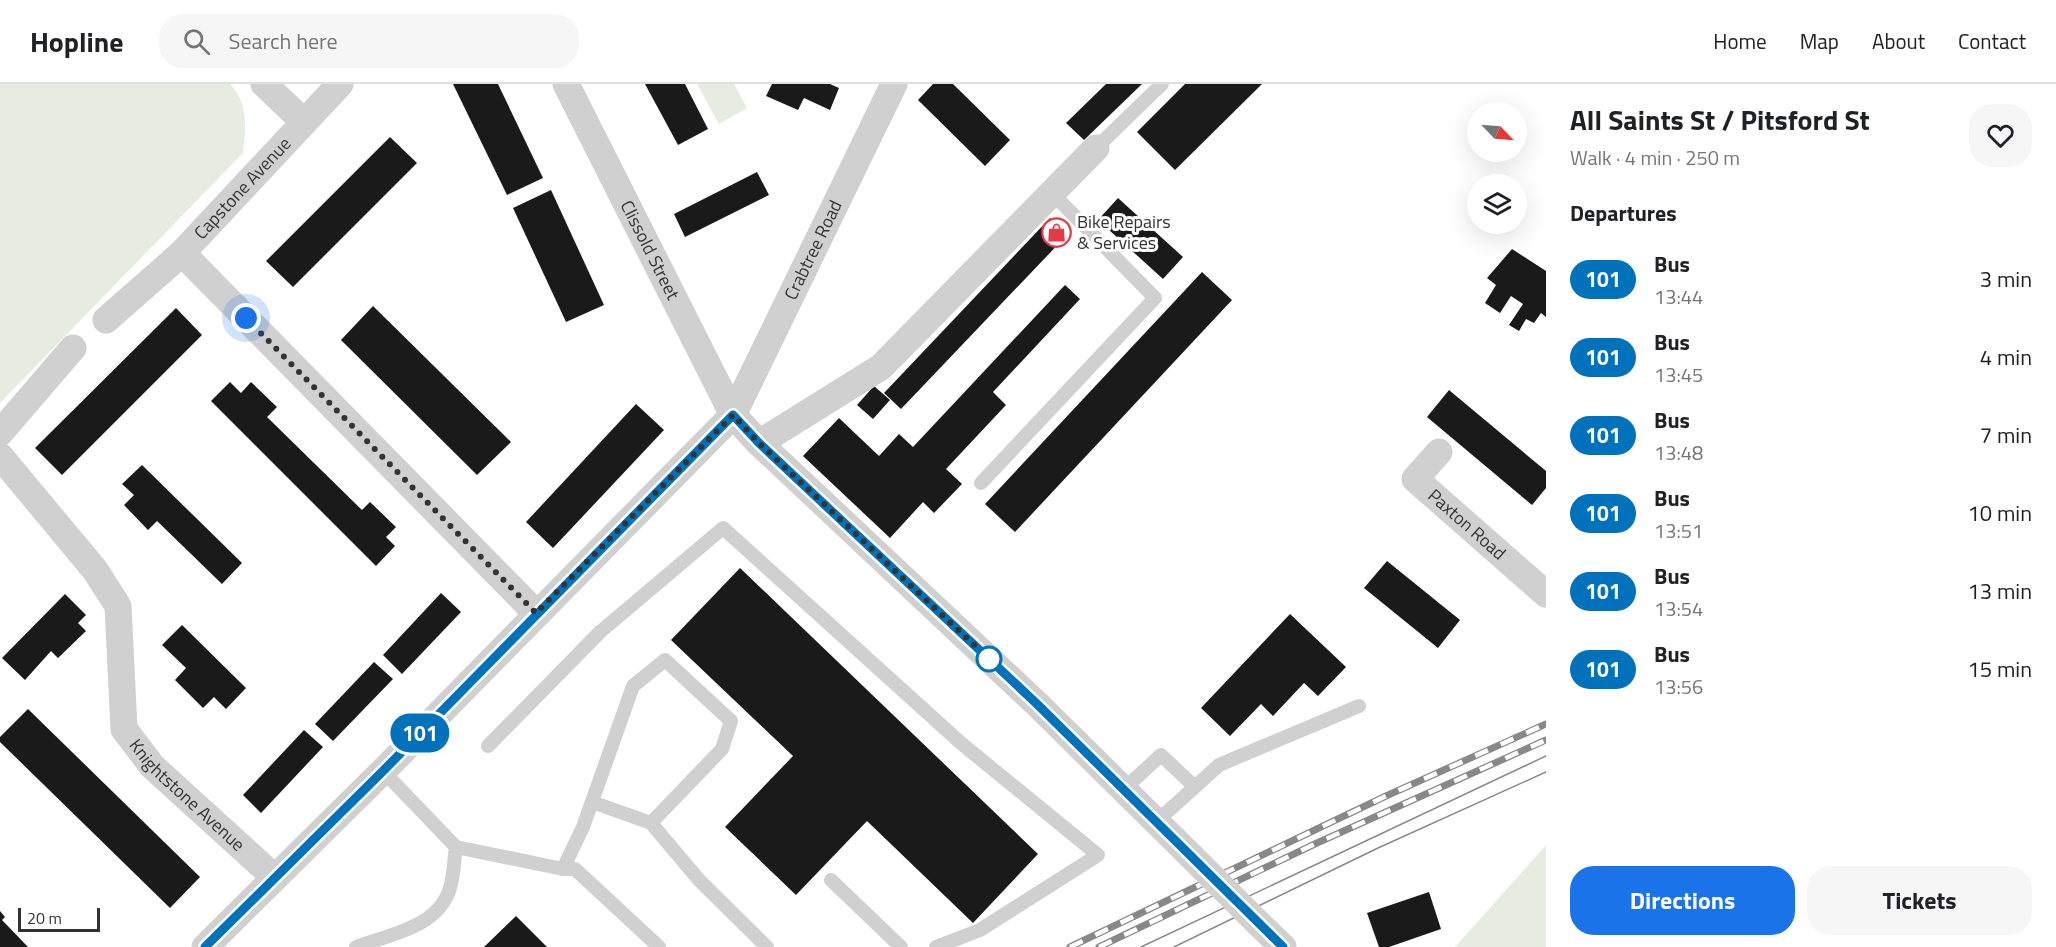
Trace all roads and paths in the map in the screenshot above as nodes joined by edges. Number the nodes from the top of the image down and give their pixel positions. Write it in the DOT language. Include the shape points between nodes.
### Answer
graph roads {
  1 [pos="264,84"];
  2 [pos="340,84"];
  3 [pos="566,84"];
  4 [pos="894,84"];
  5 [pos="1162,84"];
  6 [pos="304,122"];
  7 [pos="1096,148"];
  8 [pos="1052,193"];
  9 [pos="182,253"];
  10 [pos="106,320"];
  11 [pos="73,348"];
  12 [pos="733,415"];
  13 [pos="0,433"];
  14 [pos="759,443"];
  15 [pos="1439,452"];
  16 [pos="0,456"];
  17 [pos="981,483"];
  18 [pos="1546,594"];
  19 [pos="536,613"];
  20 [pos="1359,706"];
  21 [pos="488,746"];
  22 [pos="383,771"];
  23 [pos="1195,787"];
  24 [pos="1123,789"];
  25 [pos="592,802"];
  26 [pos="1156,822"];
  27 [pos="651,823"];
  28 [pos="456,847"];
  29 [pos="563,869"];
  30 [pos="274,877"];
  31 [pos="831,880"];
  32 [pos="205,947"];
  33 [pos="356,947"];
  34 [pos="659,947"];
  35 [pos="767,947"];
  36 [pos="902,947"];
  37 [pos="936,947"];
  38 [pos="1283,947"];
  1 -- 6 [label="street, Capstone Avenue"];
  2 -- 6 [label="street, Capstone Avenue"];
  3 -- 12 [label="street, Clissold Street"];
  4 -- 12 [label="street, Crabtree Road"];
  5 -- 7 [label="lane"];
  6 -- 9 [label="street, Capstone Avenue"];
  7 -- 8 [label="street"];
  8 -- 14 [label="street" via="881,367"];
  8 -- 17 [label="lane" via="1155,298"];
  9 -- 10 [label="street, Capstone Avenue"];
  9 -- 19 [label="street, Capstone Avenue"];
  11 -- 13 [label="street"];
  12 -- 14 [label="street, Clissold Street"];
  12 -- 19 [label="street, Crabtree Road"];
  14 -- 24 [label="street, Clissold Street"];
  15 -- 18 [label="street, Paxton Road" via="1415,479"];
  16 -- 30 [label="street, Knightstone Avenue" via="95,570 118,606 124,729 152,766"];
  19 -- 22 [label="street, Crabtree Road"];
  20 -- 23 [label="lane" via="1219,765"];
  21 -- 37 [label="lane" via="600,632 723,528 962,744 1098,855 980,930"];
  22 -- 28 [label="lane"];
  22 -- 30 [label="street, Crabtree Road"];
  23 -- 24 [label="lane" via="1161,755"];
  23 -- 26 [label="lane"];
  24 -- 26 [label="street, Clissold Street"];
  25 -- 27 [label="lane"];
  25 -- 27 [label="lane" via="633,686 665,660 731,720 722,749"];
  25 -- 29 [label="lane"];
  26 -- 38 [label="street, Clissold Street, bridge"];
  27 -- 35 [label="lane" via="699,880"];
  28 -- 29 [label="lane"];
  28 -- 33 [label="lane" via="450,889 435,914 415,927"];
  29 -- 34 [label="lane" via="574,868"];
  30 -- 32 [label="street, Crabtree Road"];
  31 -- 36 [label="lane"];
}
